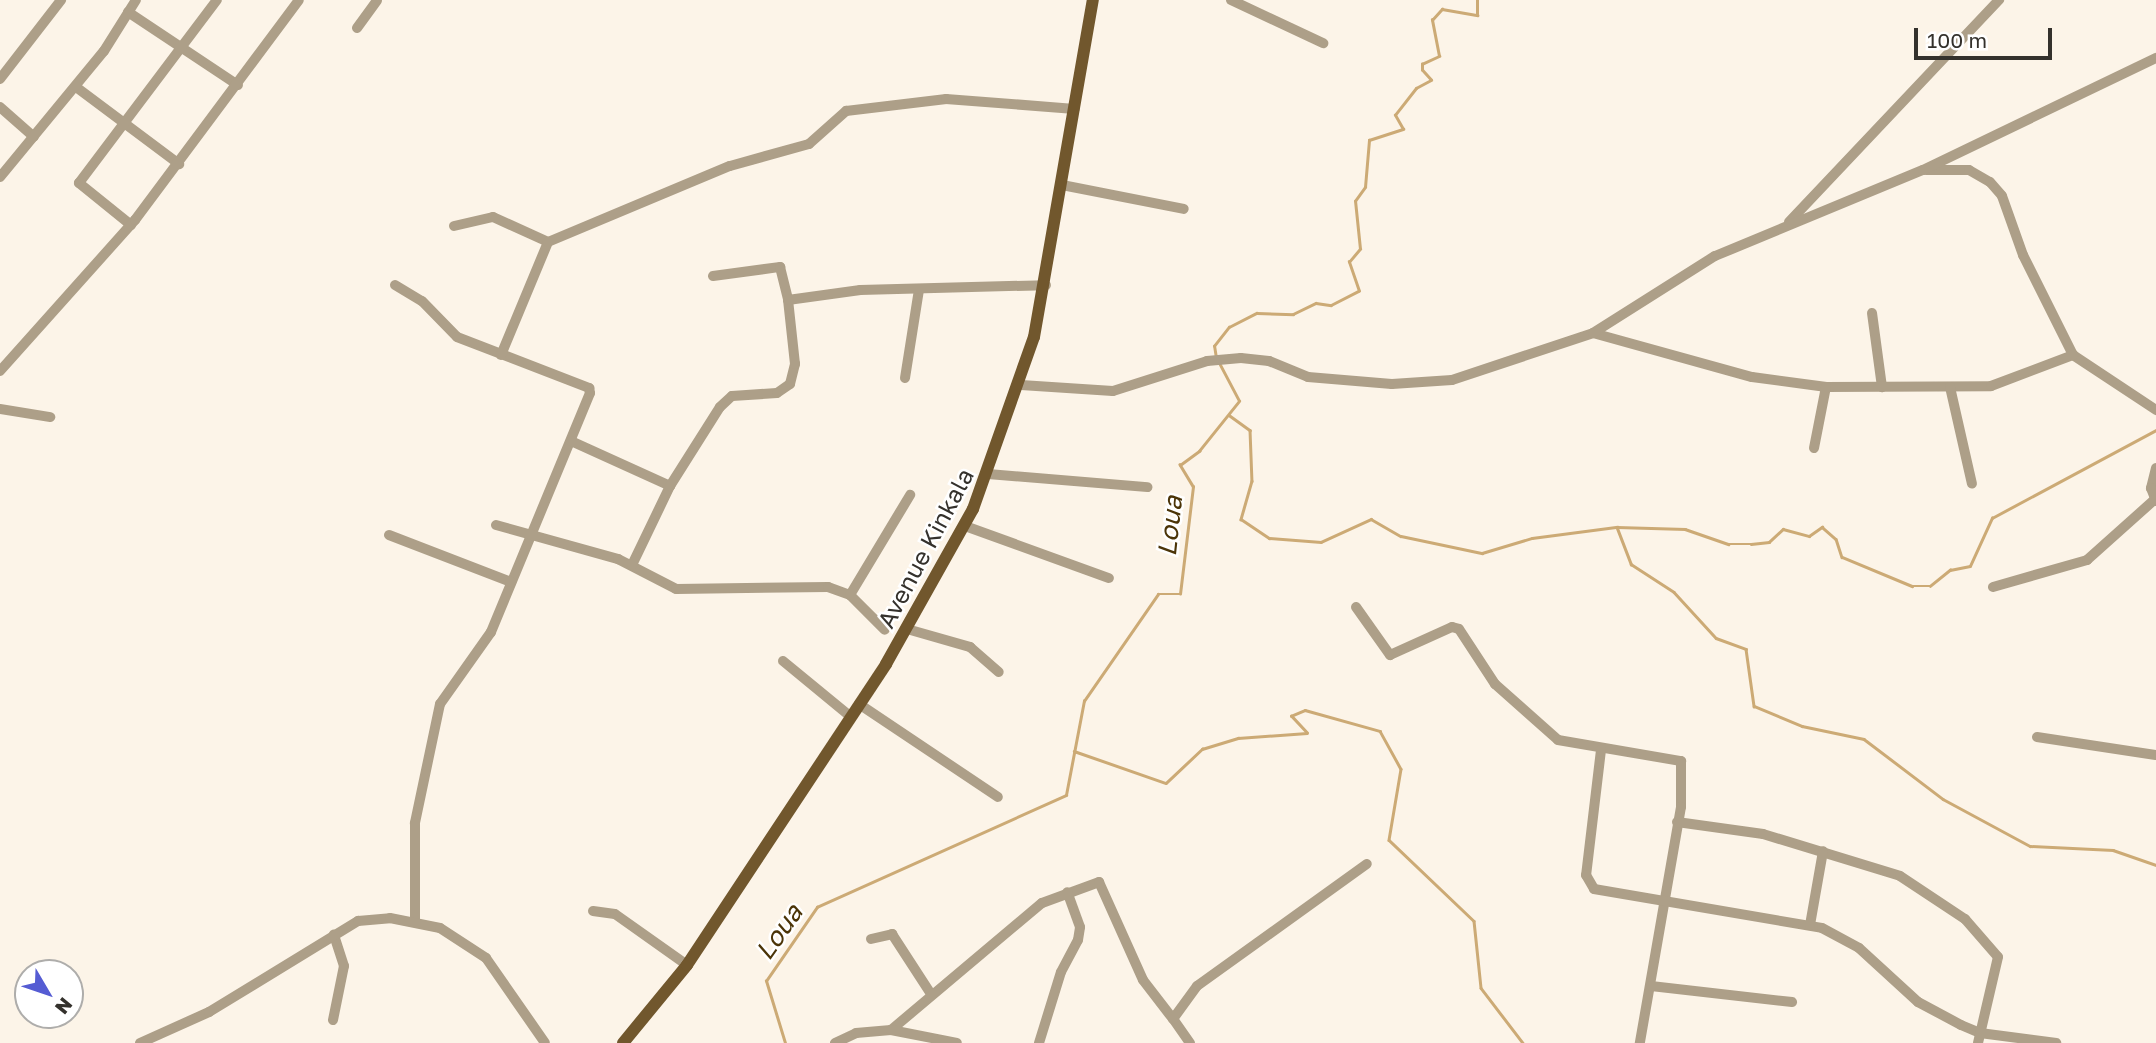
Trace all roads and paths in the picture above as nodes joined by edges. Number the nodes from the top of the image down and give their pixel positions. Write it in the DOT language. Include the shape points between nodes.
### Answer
graph roads {
  1 [pos="61,0"];
  2 [pos="136,0"];
  3 [pos="217,0"];
  4 [pos="299,0"];
  5 [pos="377,0"];
  6 [pos="1093,0"];
  7 [pos="1231,0"];
  8 [pos="1999,0"];
  9 [pos="128,12"];
  10 [pos="357,28"];
  11 [pos="1323,43"];
  12 [pos="184,48"];
  13 [pos="2156,58"];
  14 [pos="0,79"];
  15 [pos="238,85"];
  16 [pos="76,87"];
  17 [pos="0,107"];
  18 [pos="1075,109"];
  19 [pos="128,125"];
  20 [pos="34,137"];
  21 [pos="179,164"];
  22 [pos="1923,170"];
  23 [pos="0,177"];
  24 [pos="1062,185"];
  25 [pos="1184,209"];
  26 [pos="131,225"];
  27 [pos="1787,225"];
  28 [pos="454,226"];
  29 [pos="548,242"];
  30 [pos="713,276"];
  31 [pos="395,285"];
  32 [pos="1046,285"];
  33 [pos="919,290"];
  34 [pos="788,300"];
  35 [pos="1872,313"];
  36 [pos="1593,333"];
  37 [pos="501,355"];
  38 [pos="2073,355"];
  39 [pos="0,371"];
  40 [pos="905,378"];
  41 [pos="1021,385"];
  42 [pos="1826,387"];
  43 [pos="1882,387"];
  44 [pos="1950,387"];
  45 [pos="0,409"];
  46 [pos="2156,410"];
  47 [pos="50,417"];
  48 [pos="571,441"];
  49 [pos="1814,448"];
  50 [pos="2156,468"];
  51 [pos="988,474"];
  52 [pos="1972,484"];
  53 [pos="670,486"];
  54 [pos="1147,487"];
  55 [pos="910,495"];
  56 [pos="2155,501"];
  57 [pos="496,526"];
  58 [pos="965,526"];
  59 [pos="388,535"];
  60 [pos="532,536"];
  61 [pos="632,565"];
  62 [pos="1109,578"];
  63 [pos="511,582"];
  64 [pos="1993,587"];
  65 [pos="850,595"];
  66 [pos="1356,607"];
  67 [pos="907,629"];
  68 [pos="885,630"];
  69 [pos="783,661"];
  70 [pos="999,671"];
  71 [pos="859,704"];
  72 [pos="850,717"];
  73 [pos="2036,737"];
  74 [pos="1601,750"];
  75 [pos="2156,755"];
  76 [pos="998,797"];
  77 [pos="1677,822"];
  78 [pos="1823,851"];
  79 [pos="1367,864"];
  80 [pos="1067,892"];
  81 [pos="1663,901"];
  82 [pos="593,911"];
  83 [pos="415,920"];
  84 [pos="1810,925"];
  85 [pos="334,935"];
  86 [pos="871,939"];
  87 [pos="687,965"];
  88 [pos="1651,986"];
  89 [pos="931,994"];
  90 [pos="1792,1002"];
  91 [pos="1172,1019"];
  92 [pos="333,1020"];
  93 [pos="891,1030"];
  94 [pos="1979,1038"];
  95 [pos="140,1043"];
  96 [pos="545,1043"];
  97 [pos="623,1043"];
  98 [pos="835,1043"];
  99 [pos="957,1043"];
  100 [pos="1039,1043"];
  101 [pos="1190,1043"];
  102 [pos="1640,1043"];
  103 [pos="2056,1043"];
  1 -- 14 [label="street"];
  2 -- 9 [label="street"];
  3 -- 12 [label="street"];
  4 -- 15 [label="street"];
  5 -- 10 [label="street"];
  6 -- 18 [label="main road, Avenue Kinkala"];
  7 -- 11 [label="street"];
  8 -- 27 [label="street"];
  9 -- 12 [label="street"];
  9 -- 16 [label="street"];
  12 -- 15 [label="street"];
  12 -- 19 [label="street"];
  13 -- 22 [label="street"];
  15 -- 21 [label="street"];
  16 -- 19 [label="street"];
  16 -- 20 [label="street"];
  17 -- 20 [label="street"];
  18 -- 24 [label="main road, Avenue Kinkala"];
  18 -- 29 [label="street" via="946,99 846,111 809,144 730,166"];
  19 -- 21 [label="street"];
  19 -- 26 [label="street" via="79,183"];
  20 -- 23 [label="street"];
  21 -- 26 [label="street"];
  22 -- 27 [label="street"];
  22 -- 38 [label="street" via="1981,173 2002,196 2023,255"];
  24 -- 25 [label="street"];
  24 -- 32 [label="main road, Avenue Kinkala"];
  26 -- 39 [label="street"];
  27 -- 36 [label="street" via="1716,256"];
  28 -- 29 [label="street" via="492,217"];
  29 -- 37 [label="street"];
  30 -- 34 [label="street" via="780,267"];
  31 -- 37 [label="street" via="422,301 457,337"];
  32 -- 33 [label="street" via="997,282"];
  32 -- 41 [label="main road, Avenue Kinkala"];
  33 -- 34 [label="street" via="860,290"];
  33 -- 40 [label="street"];
  34 -- 53 [label="street" via="795,365 790,384 777,393 732,396"];
  35 -- 43 [label="street"];
  36 -- 41 [label="street" via="1452,380 1416,384 1308,377 1269,361 1222,359 1113,391"];
  36 -- 42 [label="street" via="1752,377"];
  37 -- 48 [label="street" via="589,388"];
  38 -- 44 [label="street" via="2003,382"];
  38 -- 46 [label="street"];
  41 -- 51 [label="main road, Avenue Kinkala"];
  42 -- 43 [label="street"];
  42 -- 49 [label="street"];
  43 -- 44 [label="street"];
  44 -- 52 [label="street"];
  45 -- 47 [label="street"];
  48 -- 53 [label="street"];
  48 -- 60 [label="street"];
  50 -- 56 [label="street" via="2151,488"];
  51 -- 54 [label="street"];
  51 -- 58 [label="main road, Avenue Kinkala"];
  53 -- 61 [label="street"];
  55 -- 65 [label="street"];
  56 -- 64 [label="street" via="2087,560"];
  57 -- 60 [label="street"];
  58 -- 62 [label="street"];
  58 -- 67 [label="main road, Avenue Kinkala"];
  59 -- 63 [label="street"];
  60 -- 61 [label="street"];
  60 -- 63 [label="street"];
  61 -- 65 [label="street" via="676,589 817,585"];
  63 -- 83 [label="street" via="491,632 440,704 415,823"];
  65 -- 68 [label="street"];
  66 -- 74 [label="street" via="1390,655 1452,627 1459,629 1495,684 1549,734"];
  67 -- 70 [label="street" via="970,647"];
  67 -- 71 [label="main road, Avenue Kinkala"];
  69 -- 72 [label="street"];
  71 -- 72 [label="main road, Avenue Kinkala"];
  71 -- 76 [label="street"];
  72 -- 87 [label="main road, Avenue Kinkala"];
  73 -- 75 [label="street"];
  74 -- 77 [label="street" via="1681,761"];
  74 -- 81 [label="street" via="1587,881 1601,892"];
  77 -- 78 [label="street" via="1763,834"];
  77 -- 81 [label="street"];
  78 -- 84 [label="street"];
  78 -- 94 [label="street" via="1900,876 1989,941 1997,964"];
  79 -- 91 [label="street" via="1206,977"];
  80 -- 89 [label="street" via="1042,903"];
  80 -- 91 [label="street" via="1104,884 1143,980"];
  80 -- 100 [label="street" via="1080,927 1078,940 1061,972"];
  81 -- 84 [label="street"];
  81 -- 88 [label="street"];
  82 -- 87 [label="street" via="615,914"];
  83 -- 85 [label="street" via="372,918"];
  83 -- 96 [label="street" via="451,934 486,958"];
  84 -- 94 [label="street" via="1840,935 1918,1002"];
  85 -- 92 [label="street" via="344,966"];
  85 -- 95 [label="street" via="209,1012"];
  86 -- 89 [label="street" via="892,934"];
  87 -- 97 [label="main road, Avenue Kinkala"];
  88 -- 90 [label="street"];
  88 -- 102 [label="street"];
  89 -- 93 [label="street"];
  91 -- 101 [label="street"];
  93 -- 98 [label="street" via="856,1033"];
  93 -- 99 [label="street"];
  94 -- 103 [label="street"];
}
